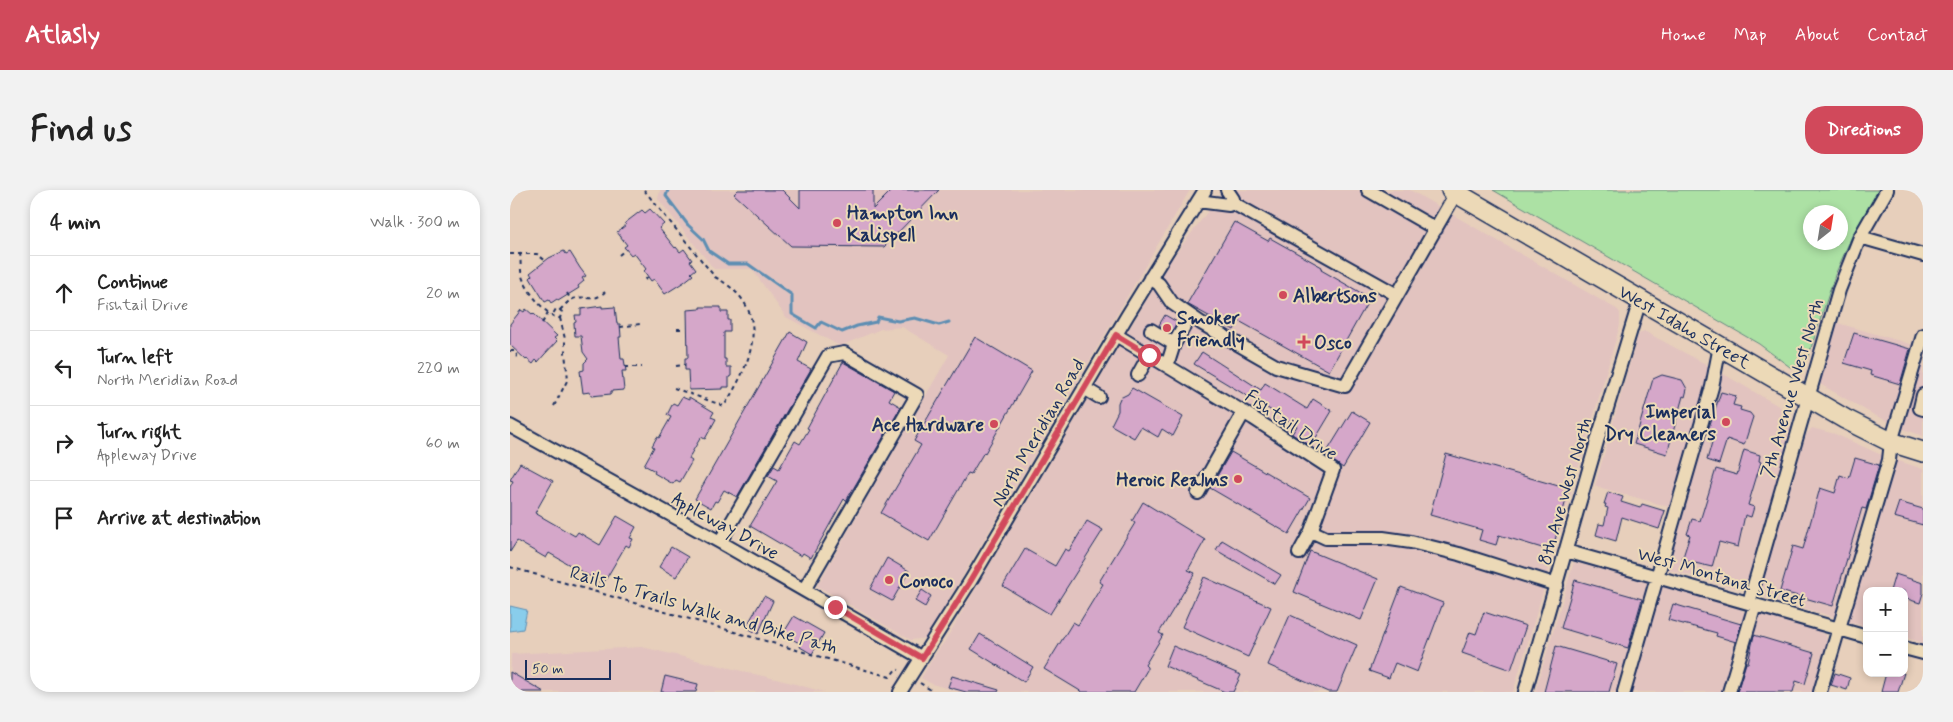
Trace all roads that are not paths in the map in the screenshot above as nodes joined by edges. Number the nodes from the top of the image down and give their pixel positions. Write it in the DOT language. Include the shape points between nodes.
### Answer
graph roads {
  1 [pos="1368,190"];
  2 [pos="1887,190"];
  3 [pos="1453,192"];
  4 [pos="1202,196"];
  5 [pos="1230,198"];
  6 [pos="1436,229"];
  7 [pos="1860,237"];
  8 [pos="1923,255"];
  9 [pos="1150,278"];
  10 [pos="1397,295"];
  11 [pos="1640,300"];
  12 [pos="1190,316"];
  13 [pos="1151,330"];
  14 [pos="1116,335"];
  15 [pos="1923,335"];
  16 [pos="1174,344"];
  17 [pos="1720,346"];
  18 [pos="1149,355"];
  19 [pos="1167,366"];
  20 [pos="1138,375"];
  21 [pos="1084,388"];
  22 [pos="1923,395"];
  23 [pos="1099,397"];
  24 [pos="1808,397"];
  25 [pos="1923,409"];
  26 [pos="1244,412"];
  27 [pos="510,426"];
  28 [pos="1891,442"];
  29 [pos="1923,452"];
  30 [pos="1198,493"];
  31 [pos="1311,531"];
  32 [pos="720,542"];
  33 [pos="1566,551"];
  34 [pos="1300,553"];
  35 [pos="1657,577"];
  36 [pos="1557,585"];
  37 [pos="804,590"];
  38 [pos="1752,604"];
  39 [pos="1839,629"];
  40 [pos="1863,636"];
  41 [pos="1908,649"];
  42 [pos="1923,653"];
  43 [pos="922,658"];
  44 [pos="900,692"];
  45 [pos="1525,692"];
  46 [pos="1624,692"];
  47 [pos="1729,692"];
  48 [pos="1820,692"];
  1 -- 6 [label="street"];
  2 -- 7 [label="street, 7th Avenue West North"];
  3 -- 6 [label="street"];
  3 -- 11 [label="highway, West Idaho Street"];
  4 -- 5 [label="street"];
  4 -- 9 [label="street, North Meridian Road"];
  5 -- 10 [label="street" via="1231,202"];
  6 -- 10 [label="street"];
  7 -- 8 [label="street"];
  7 -- 24 [label="street, 7th Avenue West North" via="1839,290"];
  9 -- 12 [label="street" via="1159,284 1172,303"];
  9 -- 14 [label="street, North Meridian Road"];
  10 -- 12 [label="street" via="1345,386 1276,366"];
  11 -- 17 [label="highway, West Idaho Street"];
  11 -- 33 [label="street, 8th Ave West North"];
  12 -- 16 [label="street"];
  13 -- 16 [label="street"];
  14 -- 18 [label="street, Fishtail Drive"];
  14 -- 21 [label="street, North Meridian Road"];
  15 -- 28 [label="street"];
  16 -- 19 [label="street"];
  17 -- 24 [label="highway, West Idaho Street"];
  17 -- 35 [label="street" via="1712,387"];
  18 -- 19 [label="street, Fishtail Drive"];
  18 -- 20 [label="street"];
  19 -- 26 [label="street, Fishtail Drive"];
  21 -- 23 [label="street"];
  21 -- 43 [label="street, North Meridian Road"];
  22 -- 25 [label="street" via="1920,408"];
  24 -- 28 [label="highway, West Idaho Street"];
  24 -- 38 [label="street, 7th Avenue West North"];
  26 -- 30 [label="street"];
  26 -- 31 [label="street, Fishtail Drive" via="1333,470"];
  27 -- 32 [label="street, Appleway Drive"];
  28 -- 29 [label="highway, West Idaho Street"];
  28 -- 39 [label="street" via="1889,460"];
  31 -- 34 [label="street"];
  31 -- 36 [label="street" via="1326,538 1384,538 1411,542"];
  32 -- 37 [label="street, Appleway Drive"];
  32 -- 37 [label="street" via="828,356 844,353 916,395"];
  33 -- 35 [label="street, West Montana Street"];
  33 -- 36 [label="street, 8th Ave West North"];
  35 -- 38 [label="street, West Montana Street"];
  35 -- 46 [label="street"];
  36 -- 45 [label="street, 8th Ave West North"];
  37 -- 43 [label="street, Appleway Drive"];
  38 -- 39 [label="street, West Montana Street"];
  38 -- 47 [label="street, 7th Avenue West North"];
  39 -- 40 [label="street, West Montana Street"];
  39 -- 48 [label="street"];
  41 -- 42 [label="street"];
  43 -- 44 [label="street, North Meridian Road"];
}
